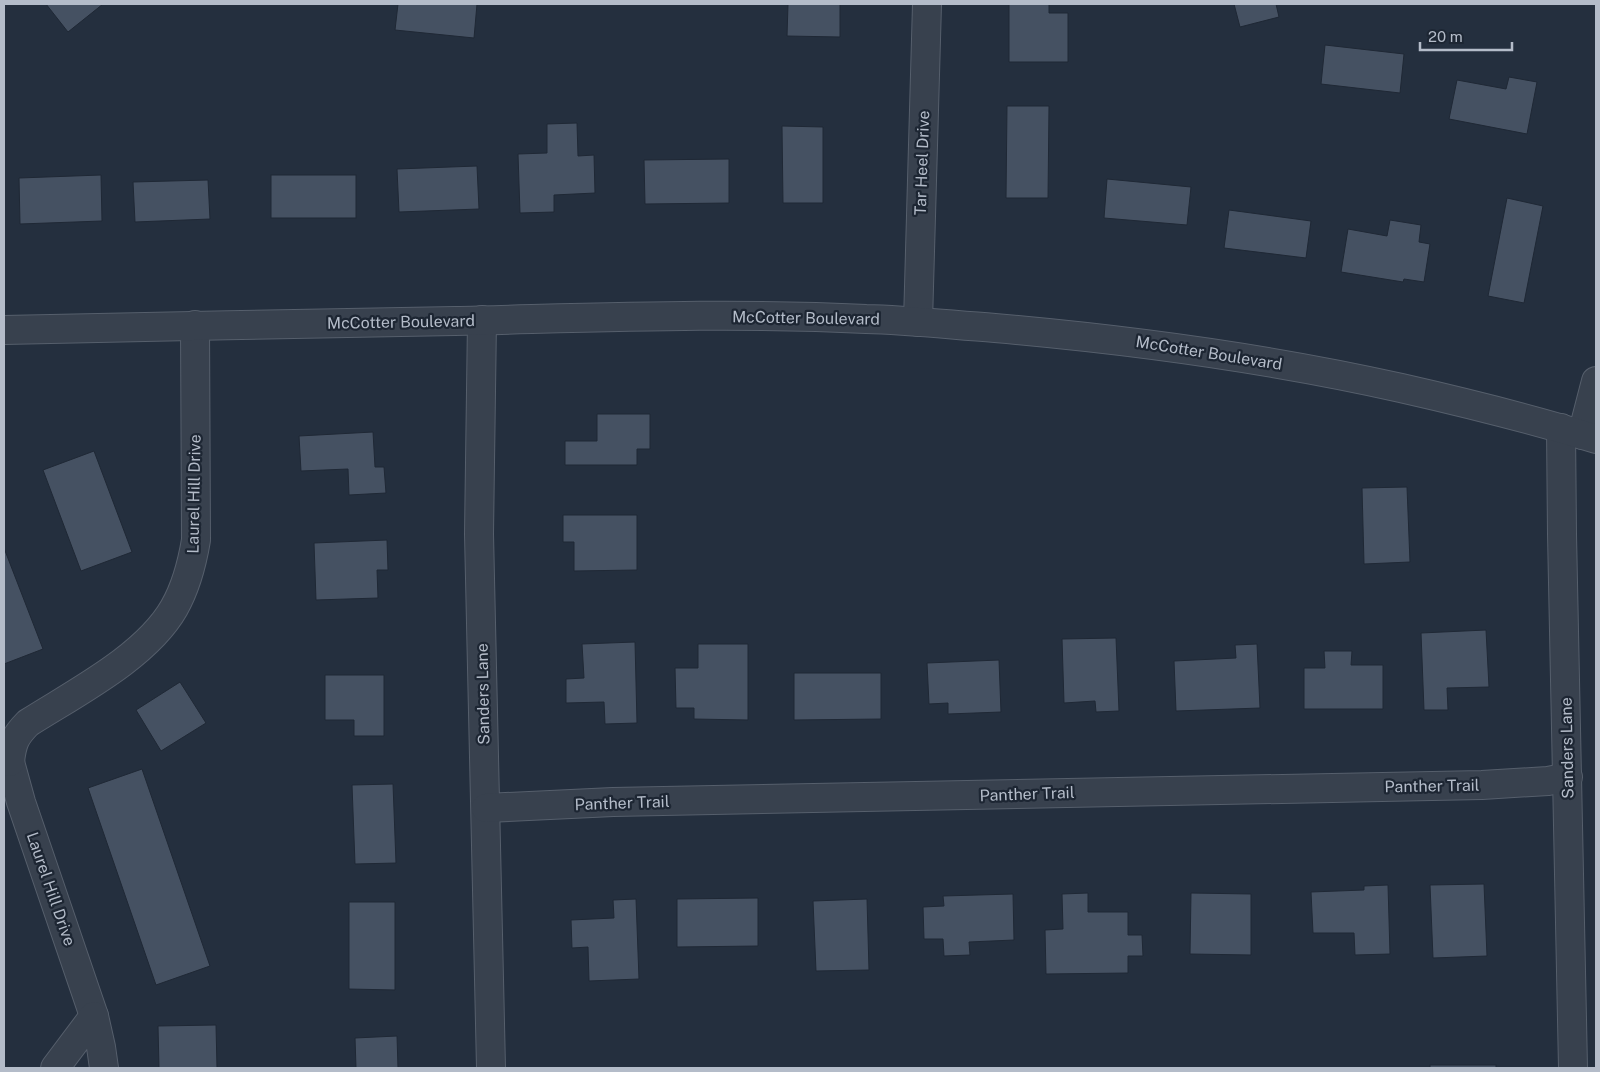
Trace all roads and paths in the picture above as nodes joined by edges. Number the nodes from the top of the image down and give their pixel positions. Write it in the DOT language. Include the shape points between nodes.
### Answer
graph roads {
  1 [pos="927,4"];
  2 [pos="482,320"];
  3 [pos="918,322"];
  4 [pos="195,325"];
  5 [pos="4,330"];
  6 [pos="1596,381"];
  7 [pos="1580,434"];
  8 [pos="7,759"];
  9 [pos="1568,777"];
  10 [pos="486,808"];
  11 [pos="94,1016"];
  12 [pos="55,1068"];
  13 [pos="104,1068"];
  14 [pos="491,1068"];
  15 [pos="1573,1068"];
  1 -- 3 [label="street, Tar Heel Drive"];
  2 -- 3 [label="street, McCotter Boulevard" via="717,316"];
  2 -- 4 [label="street, McCotter Boulevard"];
  2 -- 10 [label="street, Sanders Lane" via="479,534"];
  3 -- 7 [label="street, McCotter Boulevard" via="1086,336 1245,358 1356,378"];
  4 -- 5 [label="street, McCotter Boulevard"];
  4 -- 8 [label="street, Laurel Hill Drive" via="196,540 184,587 173,610 139,649 28,723 17,734"];
  6 -- 7 [label="street, Sanders Lane"];
  7 -- 9 [label="street, Sanders Lane" via="1562,534"];
  8 -- 11 [label="street, Laurel Hill Drive"];
  9 -- 10 [label="street, Panther Trail" via="1482,785 613,802"];
  9 -- 15 [label="street, Sanders Lane"];
  10 -- 14 [label="street, Sanders Lane"];
  11 -- 12 [label="street"];
  11 -- 13 [label="street, Laurel Hill Drive"];
}
